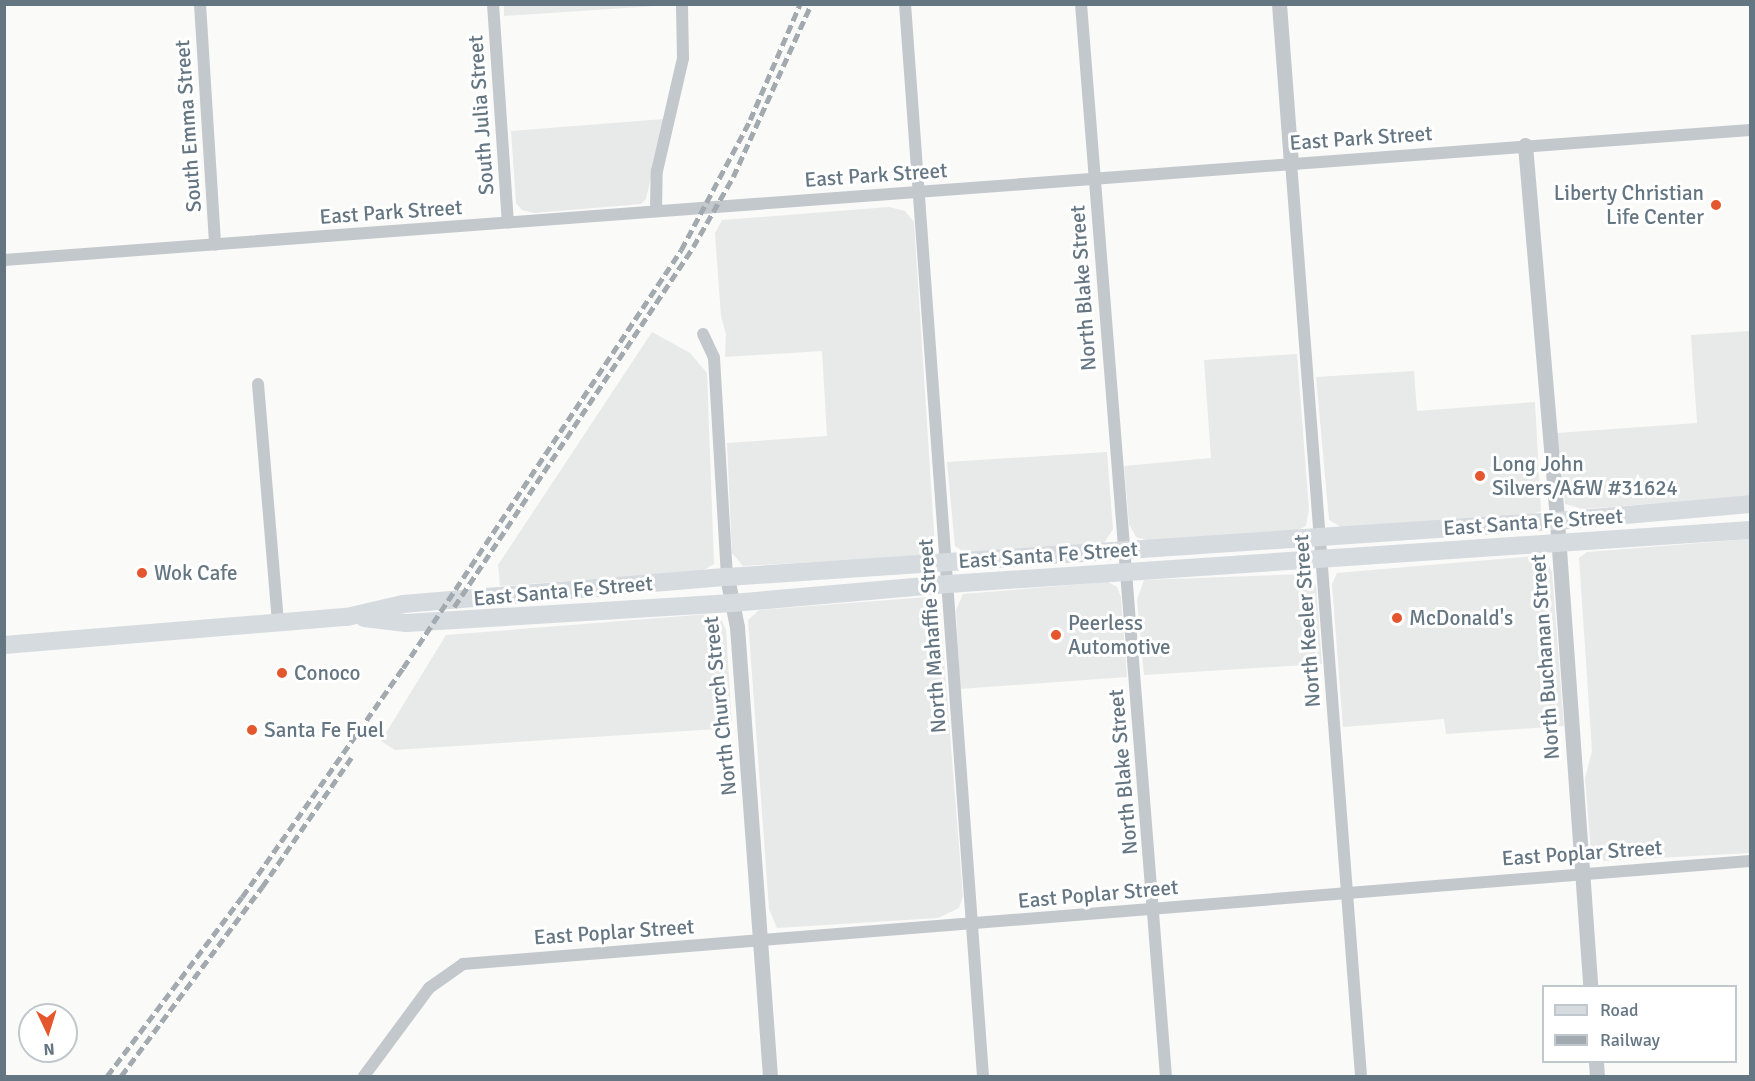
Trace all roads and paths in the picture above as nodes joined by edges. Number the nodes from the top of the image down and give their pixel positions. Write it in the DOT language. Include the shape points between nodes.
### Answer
graph roads {
  1 [pos="200,4"];
  2 [pos="493,4"];
  3 [pos="682,4"];
  4 [pos="905,4"];
  5 [pos="1081,4"];
  6 [pos="1279,4"];
  7 [pos="1750,129"];
  8 [pos="1525,145"];
  9 [pos="1291,162"];
  10 [pos="1094,178"];
  11 [pos="919,192"];
  12 [pos="656,210"];
  13 [pos="508,222"];
  14 [pos="215,245"];
  15 [pos="4,260"];
  16 [pos="703,334"];
  17 [pos="258,384"];
  18 [pos="1750,504"];
  19 [pos="1557,521"];
  20 [pos="1750,530"];
  21 [pos="1320,536"];
  22 [pos="1558,544"];
  23 [pos="1123,550"];
  24 [pos="1322,561"];
  25 [pos="946,562"];
  26 [pos="1125,572"];
  27 [pos="727,577"];
  28 [pos="948,584"];
  29 [pos="732,603"];
  30 [pos="347,617"];
  31 [pos="278,623"];
  32 [pos="4,645"];
  33 [pos="1750,861"];
  34 [pos="1581,872"];
  35 [pos="1347,891"];
  36 [pos="1154,910"];
  37 [pos="972,924"];
  38 [pos="760,940"];
  39 [pos="1590,985"];
  40 [pos="364,1077"];
  41 [pos="771,1077"];
  42 [pos="983,1077"];
  43 [pos="1166,1077"];
  44 [pos="1361,1077"];
  1 -- 14 [label="street, South Emma Street"];
  2 -- 13 [label="street, South Julia Street"];
  3 -- 12 [label="street" via="683,58 657,171"];
  4 -- 11 [label="street, North Mahaffie Street"];
  5 -- 10 [label="street, North Blake Street"];
  6 -- 9 [label="street"];
  7 -- 8 [label="street, East Park Street"];
  8 -- 9 [label="street, East Park Street"];
  8 -- 19 [label="street, North Buchanan Street"];
  9 -- 10 [label="street, East Park Street"];
  9 -- 21 [label="street, North Keeler Street"];
  10 -- 11 [label="street, East Park Street"];
  10 -- 23 [label="street, North Blake Street"];
  11 -- 12 [label="street, East Park Street"];
  11 -- 25 [label="street, North Mahaffie Street"];
  12 -- 13 [label="street, East Park Street"];
  13 -- 14 [label="street, East Park Street"];
  14 -- 15 [label="street, East Park Street"];
  16 -- 27 [label="street, North Church Street" via="714,358"];
  17 -- 31 [label="street"];
  18 -- 19 [label="main road, East Santa Fe Street"];
  19 -- 21 [label="main road, East Santa Fe Street"];
  19 -- 22 [label="street, North Buchanan Street"];
  20 -- 22 [label="main road, East Santa Fe Street"];
  21 -- 23 [label="main road, East Santa Fe Street"];
  21 -- 24 [label="street, North Keeler Street"];
  22 -- 24 [label="main road, East Santa Fe Street"];
  22 -- 34 [label="street, North Buchanan Street"];
  23 -- 25 [label="main road, East Santa Fe Street"];
  23 -- 26 [label="street, North Blake Street"];
  24 -- 26 [label="main road, East Santa Fe Street"];
  24 -- 35 [label="street, North Keeler Street"];
  25 -- 27 [label="main road, East Santa Fe Street"];
  25 -- 28 [label="street, North Mahaffie Street"];
  26 -- 28 [label="main road, East Santa Fe Street"];
  26 -- 36 [label="street, North Blake Street"];
  27 -- 29 [label="street, North Church Street"];
  27 -- 30 [label="main road, East Santa Fe Street" via="403,604"];
  28 -- 29 [label="main road, East Santa Fe Street"];
  28 -- 37 [label="street, North Mahaffie Street"];
  29 -- 30 [label="main road, East Santa Fe Street" via="406,623"];
  29 -- 38 [label="street, North Church Street"];
  30 -- 31 [label="main road, East Santa Fe Street"];
  31 -- 32 [label="main road, East Santa Fe Street"];
  33 -- 34 [label="street, East Poplar Street"];
  34 -- 35 [label="street, East Poplar Street"];
  34 -- 39 [label="street, North Buchanan Street"];
  35 -- 36 [label="street, East Poplar Street"];
  35 -- 44 [label="street, North Keeler Street"];
  36 -- 37 [label="street, East Poplar Street"];
  36 -- 43 [label="street, North Blake Street"];
  37 -- 38 [label="street, East Poplar Street"];
  37 -- 42 [label="street, North Mahaffie Street"];
  38 -- 40 [label="street, East Poplar Street" via="479,962 450,971 429,988"];
  38 -- 41 [label="street, North Church Street"];
}
